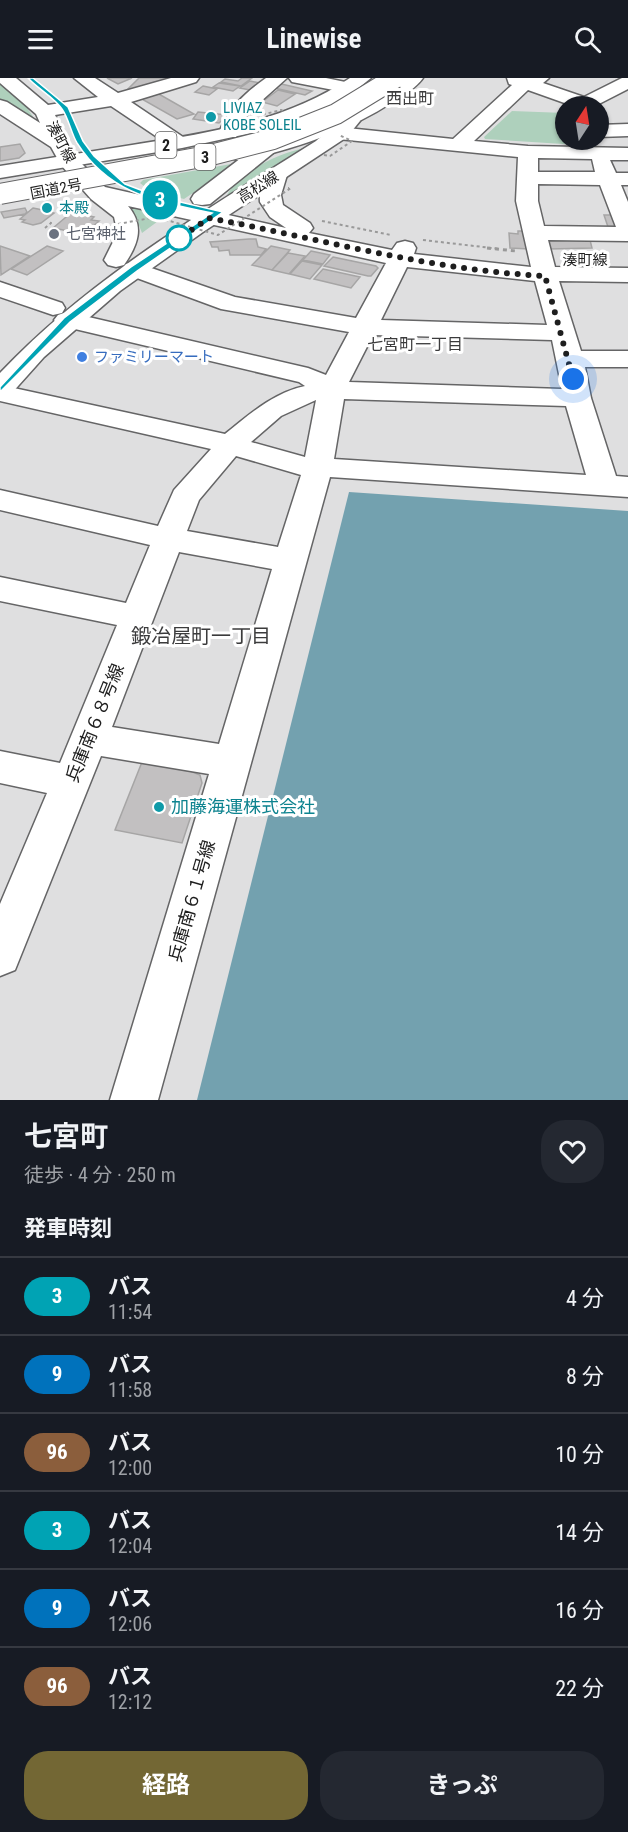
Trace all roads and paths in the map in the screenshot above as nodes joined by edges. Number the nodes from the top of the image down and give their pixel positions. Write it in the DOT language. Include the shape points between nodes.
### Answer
graph roads {
  1 [pos="5,78"];
  2 [pos="31,78"];
  3 [pos="82,78"];
  4 [pos="135,78"];
  5 [pos="190,78"];
  6 [pos="278,78"];
  7 [pos="298,78"];
  8 [pos="376,78"];
  9 [pos="395,78"];
  10 [pos="414,78"];
  11 [pos="525,80"];
  12 [pos="628,82"];
  13 [pos="356,83"];
  14 [pos="566,96"];
  15 [pos="609,98"];
  16 [pos="117,99"];
  17 [pos="327,101"];
  18 [pos="0,106"];
  19 [pos="65,108"];
  20 [pos="44,111"];
  21 [pos="339,129"];
  22 [pos="628,130"];
  23 [pos="609,131"];
  24 [pos="229,133"];
  25 [pos="179,142"];
  26 [pos="457,146"];
  27 [pos="263,150"];
  28 [pos="601,150"];
  29 [pos="528,152"];
  30 [pos="601,154"];
  31 [pos="628,154"];
  32 [pos="83,171"];
  33 [pos="0,172"];
  34 [pos="0,178"];
  35 [pos="526,178"];
  36 [pos="618,179"];
  37 [pos="282,181"];
  38 [pos="0,186"];
  39 [pos="294,189"];
  40 [pos="0,194"];
  41 [pos="288,195"];
  42 [pos="0,200"];
  43 [pos="527,201"];
  44 [pos="550,201"];
  45 [pos="595,201"];
  46 [pos="623,202"];
  47 [pos="202,217"];
  48 [pos="48,222"];
  49 [pos="307,223"];
  50 [pos="118,224"];
  51 [pos="45,228"];
  52 [pos="628,229"];
  53 [pos="93,231"];
  54 [pos="535,233"];
  55 [pos="628,234"];
  56 [pos="87,235"];
  57 [pos="231,235"];
  58 [pos="405,245"];
  59 [pos="515,251"];
  60 [pos="628,260"];
  61 [pos="125,264"];
  62 [pos="628,271"];
  63 [pos="546,275"];
  64 [pos="0,289"];
  65 [pos="628,291"];
  66 [pos="60,314"];
  67 [pos="364,327"];
  68 [pos="561,333"];
  69 [pos="0,357"];
  70 [pos="570,359"];
  71 [pos="628,359"];
  72 [pos="332,390"];
  73 [pos="0,391"];
  74 [pos="577,398"];
  75 [pos="230,445"];
  76 [pos="318,466"];
  77 [pos="616,487"];
  78 [pos="0,500"];
  79 [pos="169,539"];
  80 [pos="291,561"];
  81 [pos="0,590"];
  82 [pos="136,617"];
  83 [pos="89,739"];
  84 [pos="232,762"];
  85 [pos="0,767"];
  86 [pos="72,782"];
  87 [pos="0,954"];
  88 [pos="134,1100"];
  1 -- 20 [label="main road, 湊町線"];
  2 -- 19 [label="main road, 湊町線"];
  3 -- 16 [label="main road"];
  4 -- 16 [label="main road"];
  5 -- 16 [label="main road"];
  6 -- 24 [label="main road" via="250,98 231,122"];
  7 -- 13 [label="main road"];
  8 -- 34 [label="main road, 3" via="310,111 242,132"];
  9 -- 40 [label="main road, 3, bridge" via="319,122 247,147"];
  10 -- 21 [label="main road, 国道2号 / 2"];
  11 -- 14 [label="main road"];
  11 -- 26 [label="main road"];
  12 -- 15 [label="main road"];
  13 -- 17 [label="main road, 国道2号 / 2"];
  16 -- 19 [label="main road"];
  16 -- 25 [label="main road"];
  17 -- 24 [label="main road, 国道2号 / 2" via="298,114"];
  17 -- 27 [label="main road, 高松線"];
  18 -- 32 [label="main road"];
  19 -- 20 [label="main road"];
  19 -- 32 [label="main road, 湊町線" via="79,141"];
  20 -- 32 [label="main road, 湊町線"];
  21 -- 26 [label="main road"];
  21 -- 27 [label="main road, 国道2号 / 2"];
  21 -- 37 [label="main road, 高松線"];
  22 -- 23 [label="main road"];
  24 -- 25 [label="main road, 国道2号 / 2"];
  25 -- 32 [label="main road, 国道2号 / 2"];
  26 -- 29 [label="main road"];
  27 -- 32 [label="main road, 国道2号 / 2"];
  27 -- 47 [label="main road, 高松線"];
  28 -- 30 [label="main road"];
  29 -- 30 [label="main road"];
  29 -- 35 [label="main road"];
  30 -- 31 [label="main road"];
  30 -- 36 [label="main road"];
  32 -- 33 [label="main road, 国道2号 / 2"];
  32 -- 38 [label="main road"];
  32 -- 42 [label="main road, 国道2号 / 2"];
  32 -- 47 [label="main road, 湊町線"];
  32 -- 61 [label="main road" via="129,225"];
  35 -- 36 [label="main road"];
  35 -- 43 [label="main road"];
  36 -- 46 [label="main road"];
  37 -- 47 [label="main road, 高松線"];
  37 -- 49 [label="main road" via="268,198 271,207 282,217"];
  37 -- 50 [label="path, bridge" via="291,188 218,235 156,217"];
  39 -- 41 [label="path"];
  43 -- 44 [label="main road"];
  43 -- 54 [label="main road"];
  45 -- 46 [label="main road"];
  46 -- 52 [label="main road"];
  47 -- 49 [label="main road, 湊町線"];
  47 -- 57 [label="path"];
  47 -- 58 [label="main road, 湊町線"];
  47 -- 61 [label="main road, 高松線"];
  48 -- 51 [label="path" via="51,223"];
  49 -- 58 [label="main road, 湊町線"];
  49 -- 58 [label="path"];
  53 -- 56 [label="path"];
  54 -- 55 [label="main road"];
  54 -- 63 [label="main road"];
  58 -- 59 [label="path"];
  58 -- 63 [label="main road, 湊町線" via="497,272"];
  58 -- 67 [label="main road, 兵庫南６１号線"];
  60 -- 63 [label="main road, 湊町線"];
  61 -- 66 [label="main road, 高松線"];
  61 -- 67 [label="main road" via="230,304"];
  62 -- 63 [label="main road, 湊町線"];
  63 -- 65 [label="main road"];
  63 -- 68 [label="main road"];
  64 -- 66 [label="main road"];
  66 -- 69 [label="main road, 高松線"];
  66 -- 72 [label="main road" via="308,376"];
  66 -- 73 [label="main road, 高松線"];
  67 -- 68 [label="main road"];
  67 -- 72 [label="main road, 兵庫南６１号線"];
  68 -- 70 [label="main road"];
  70 -- 71 [label="main road"];
  70 -- 74 [label="main road"];
  72 -- 74 [label="main road, 兵庫南６８号線"];
  72 -- 75 [label="main road, 兵庫南６８号線" via="304,394 271,410"];
  72 -- 76 [label="main road, 兵庫南６１号線"];
  73 -- 75 [label="main road"];
  74 -- 77 [label="main road"];
  75 -- 76 [label="main road" via="303,466"];
  75 -- 79 [label="main road, 兵庫南６８号線" via="185,497"];
  76 -- 77 [label="main road"];
  76 -- 80 [label="main road, 兵庫南６１号線"];
  78 -- 79 [label="main road"];
  79 -- 80 [label="main road"];
  79 -- 82 [label="main road, 兵庫南６８号線"];
  80 -- 84 [label="main road, 兵庫南６１号線"];
  81 -- 82 [label="main road"];
  82 -- 83 [label="main road, 兵庫南６８号線"];
  83 -- 84 [label="main road"];
  83 -- 86 [label="main road, 兵庫南６８号線"];
  84 -- 88 [label="main road, 兵庫南６１号線"];
  85 -- 86 [label="main road"];
  86 -- 87 [label="main road, 兵庫南６８号線"];
}
